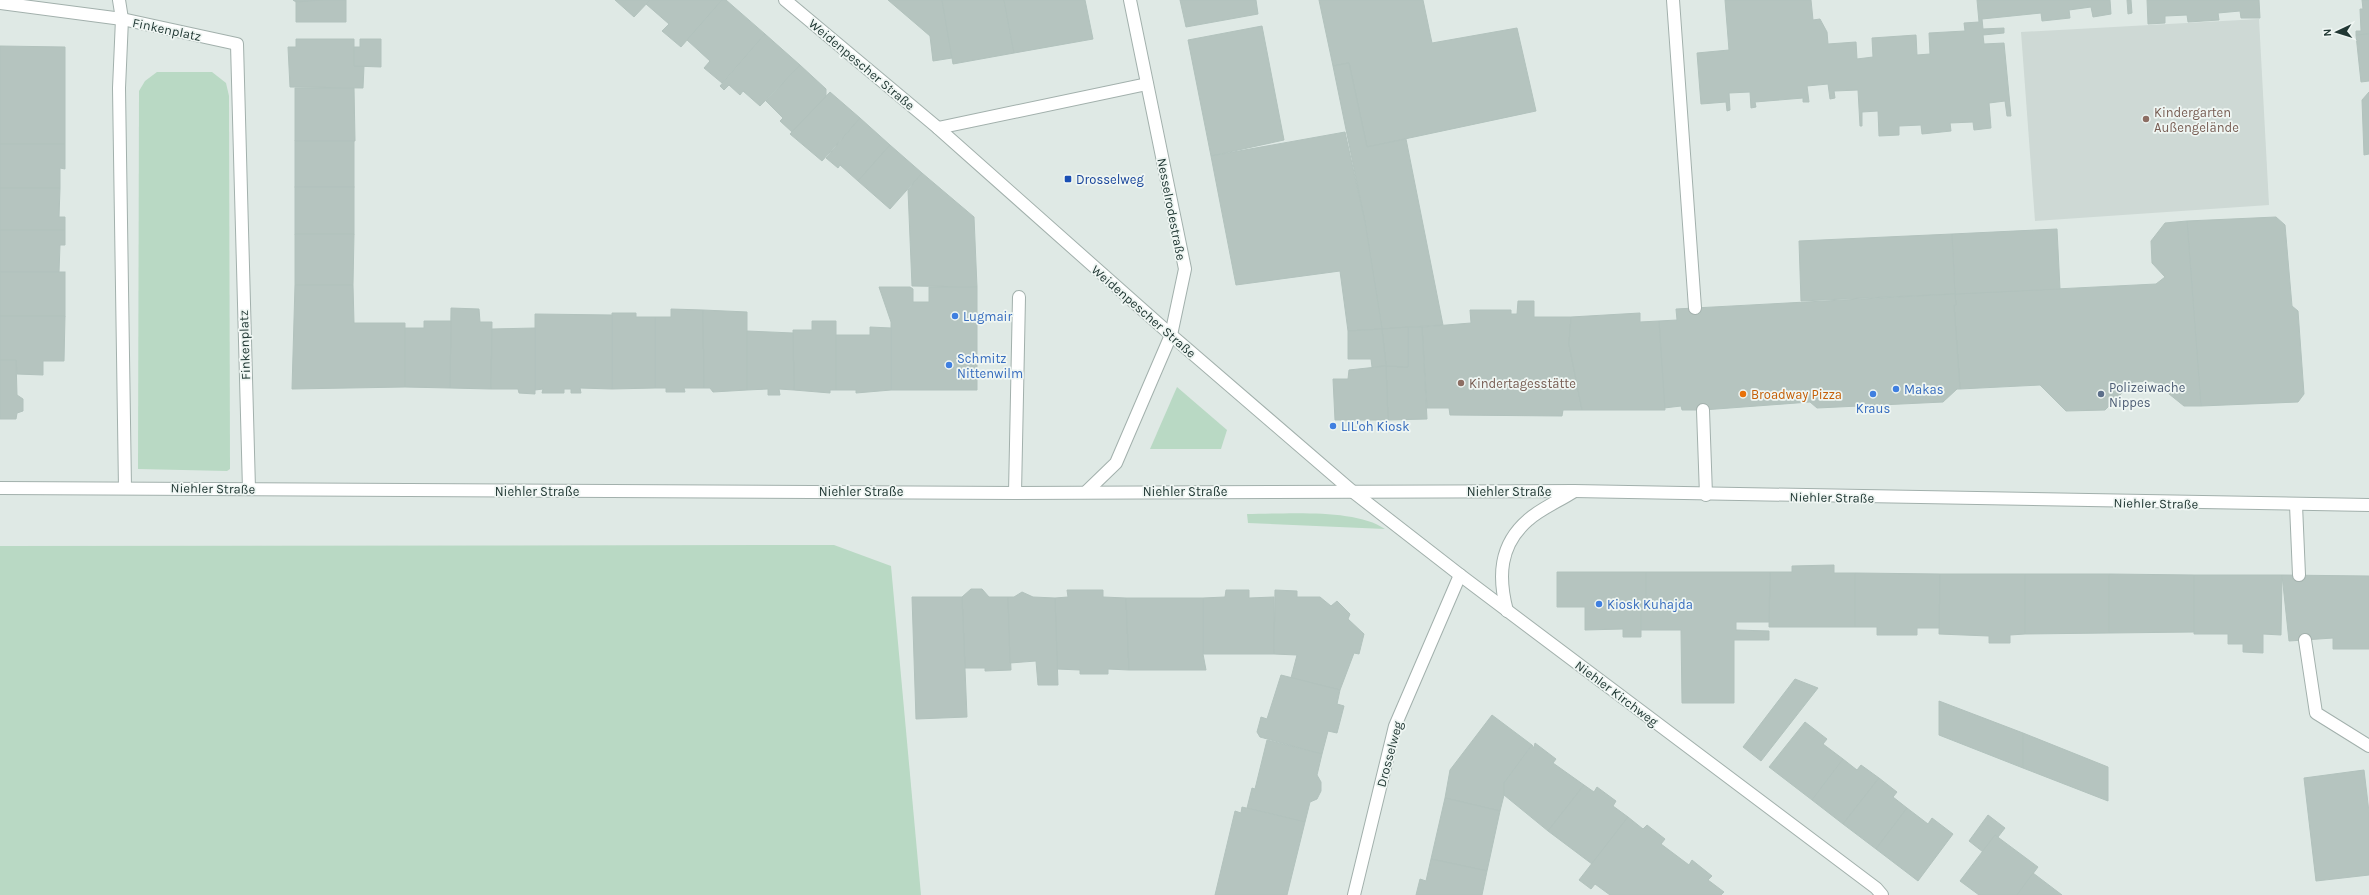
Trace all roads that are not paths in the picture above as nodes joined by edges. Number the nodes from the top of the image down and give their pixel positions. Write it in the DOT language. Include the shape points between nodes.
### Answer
graph roads {
  1 [pos="119,0"];
  2 [pos="785,0"];
  3 [pos="1130,0"];
  4 [pos="1673,0"];
  5 [pos="0,3"];
  6 [pos="122,19"];
  7 [pos="1147,84"];
  8 [pos="938,128"];
  9 [pos="1020,297"];
  10 [pos="1695,308"];
  11 [pos="1171,335"];
  12 [pos="1703,410"];
  13 [pos="0,488"];
  14 [pos="125,488"];
  15 [pos="249,489"];
  16 [pos="1352,491"];
  17 [pos="1086,492"];
  18 [pos="1574,492"];
  19 [pos="1015,493"];
  20 [pos="1706,495"];
  21 [pos="2296,505"];
  22 [pos="2369,505"];
  23 [pos="1460,575"];
  24 [pos="2299,575"];
  25 [pos="1508,611"];
  26 [pos="2305,640"];
  27 [pos="2369,746"];
  28 [pos="1354,895"];
  29 [pos="1882,895"];
  1 -- 6 [label="street"];
  2 -- 8 [label="street, Weidenpescher Straße"];
  3 -- 7 [label="street, Nesselrodestraße"];
  4 -- 10 [label="street"];
  5 -- 6 [label="street"];
  6 -- 14 [label="street, Finkenplatz" via="120,96"];
  6 -- 15 [label="street, Finkenplatz" via="237,44"];
  7 -- 8 [label="street"];
  7 -- 11 [label="street, Nesselrodestraße" via="1185,269"];
  8 -- 11 [label="street, Weidenpescher Straße"];
  9 -- 19 [label="street"];
  11 -- 16 [label="street, Weidenpescher Straße"];
  11 -- 17 [label="street, Nesselrodestraße" via="1116,463"];
  12 -- 20 [label="street"];
  13 -- 14 [label="street, Niehler Straße"];
  14 -- 15 [label="street, Niehler Straße"];
  15 -- 19 [label="street, Niehler Straße"];
  16 -- 17 [label="street, Niehler Straße"];
  16 -- 18 [label="street, Niehler Straße"];
  16 -- 23 [label="street, Niehler Kirchweg"];
  17 -- 19 [label="street, Niehler Straße"];
  18 -- 20 [label="street, Niehler Straße"];
  18 -- 25 [label="street" via="1528,520 1505,552 1502,590"];
  20 -- 21 [label="street, Niehler Straße"];
  21 -- 22 [label="street, Niehler Straße"];
  21 -- 24 [label="street"];
  23 -- 25 [label="street, Niehler Kirchweg"];
  23 -- 28 [label="street, Drosselweg" via="1394,726"];
  25 -- 29 [label="street, Niehler Kirchweg"];
  26 -- 27 [label="street" via="2316,713"];
}
